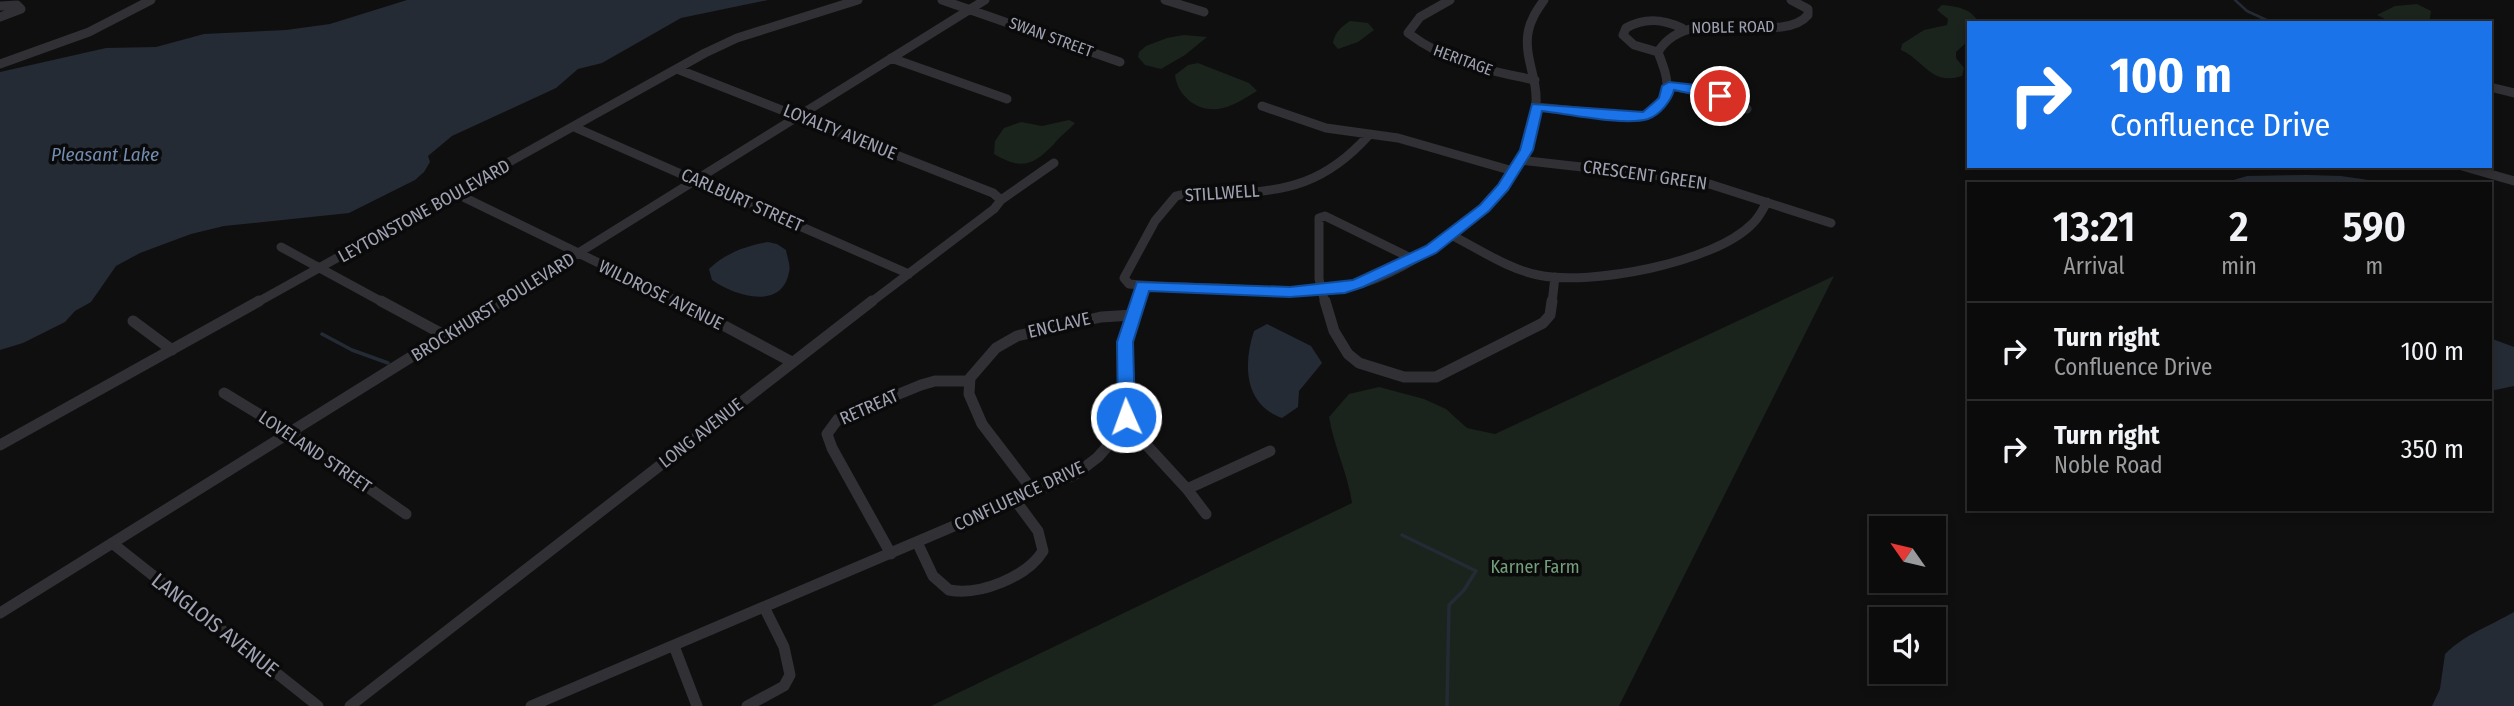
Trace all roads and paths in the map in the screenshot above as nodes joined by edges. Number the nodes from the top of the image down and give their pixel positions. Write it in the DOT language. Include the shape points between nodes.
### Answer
graph roads {
  1 [pos="151,0"];
  2 [pos="858,0"];
  3 [pos="942,0"];
  4 [pos="985,0"];
  5 [pos="1165,0"];
  6 [pos="1450,0"];
  7 [pos="1544,0"];
  8 [pos="1791,0"];
  9 [pos="0,6"];
  10 [pos="972,8"];
  11 [pos="1205,12"];
  12 [pos="0,18"];
  13 [pos="1682,28"];
  14 [pos="1658,52"];
  15 [pos="891,58"];
  16 [pos="1120,62"];
  17 [pos="0,64"];
  18 [pos="677,69"];
  19 [pos="1535,80"];
  20 [pos="1669,86"];
  21 [pos="2492,88"];
  22 [pos="2514,93"];
  23 [pos="1007,99"];
  24 [pos="1262,106"];
  25 [pos="1537,107"];
  26 [pos="1747,108"];
  27 [pos="798,116"];
  28 [pos="574,127"];
  29 [pos="1369,135"];
  30 [pos="1520,159"];
  31 [pos="1054,163"];
  32 [pos="2469,168"];
  33 [pos="1513,171"];
  34 [pos="697,179"];
  35 [pos="2514,181"];
  36 [pos="455,193"];
  37 [pos="1000,200"];
  38 [pos="1767,202"];
  39 [pos="1831,223"];
  40 [pos="1451,234"];
  41 [pos="281,247"];
  42 [pos="580,253"];
  43 [pos="1413,259"];
  44 [pos="320,270"];
  45 [pos="909,274"];
  46 [pos="1555,277"];
  47 [pos="1143,286"];
  48 [pos="1323,290"];
  49 [pos="1133,315"];
  50 [pos="133,321"];
  51 [pos="446,336"];
  52 [pos="172,350"];
  53 [pos="792,362"];
  54 [pos="968,381"];
  55 [pos="224,393"];
  56 [pos="1120,432"];
  57 [pos="290,433"];
  58 [pos="0,445"];
  59 [pos="1270,451"];
  60 [pos="1187,489"];
  61 [pos="1034,492"];
  62 [pos="1015,500"];
  63 [pos="406,514"];
  64 [pos="1206,514"];
  65 [pos="917,542"];
  66 [pos="113,543"];
  67 [pos="891,554"];
  68 [pos="764,607"];
  69 [pos="0,613"];
  70 [pos="674,646"];
  71 [pos="318,706"];
  72 [pos="350,706"];
  73 [pos="531,706"];
  74 [pos="697,706"];
  75 [pos="747,706"];
  1 -- 17 [label="street" via="89,32"];
  2 -- 18 [label="street, LEYTONSTONE BOULEVARD" via="737,38"];
  3 -- 10 [label="street, SWAN STREET"];
  4 -- 10 [label="street, BROCKHURST BOULEVARD"];
  5 -- 11 [label="street"];
  6 -- 19 [label="street, HERITAGE" via="1419,18 1408,33 1433,51 1460,62"];
  7 -- 19 [label="street" via="1531,18 1526,41"];
  8 -- 13 [label="street, NOBLE ROAD" via="1808,9 1808,15 1789,26 1706,24"];
  9 -- 12 [label="street" via="21,9"];
  10 -- 15 [label="street, BROCKHURST BOULEVARD"];
  10 -- 16 [label="street, SWAN STREET"];
  13 -- 14 [label="street, NOBLE ROAD" via="1665,37"];
  13 -- 14 [label="street" via="1656,20 1626,27 1623,35 1628,42"];
  14 -- 20 [label="street"];
  15 -- 23 [label="street"];
  15 -- 27 [label="street, BROCKHURST BOULEVARD"];
  18 -- 27 [label="street, LOYALTY AVENUE"];
  18 -- 28 [label="street, LEYTONSTONE BOULEVARD"];
  19 -- 25 [label="street"];
  20 -- 25 [label="street" via="1665,99 1647,115"];
  20 -- 26 [label="street" via="1708,92"];
  21 -- 22 [label="street"];
  24 -- 29 [label="street" via="1326,128"];
  25 -- 30 [label="street"];
  27 -- 34 [label="street, BROCKHURST BOULEVARD"];
  27 -- 37 [label="street, LOYALTY AVENUE" via="993,193"];
  28 -- 34 [label="street, CARLBURT STREET"];
  28 -- 36 [label="street, LEYTONSTONE BOULEVARD"];
  29 -- 33 [label="street" via="1398,138"];
  29 -- 47 [label="street, STILLWELL" via="1340,166 1305,184 1178,195 1168,203 1124,278 1129,284"];
  30 -- 33 [label="street"];
  30 -- 38 [label="street, CRESCENT GREEN" via="1673,176"];
  31 -- 37 [label="street, LONG AVENUE"];
  32 -- 35 [label="street"];
  33 -- 40 [label="street" via="1485,208"];
  34 -- 42 [label="street, BROCKHURST BOULEVARD"];
  34 -- 45 [label="street, CARLBURT STREET"];
  36 -- 42 [label="street, WILDROSE AVENUE"];
  36 -- 44 [label="street, LEYTONSTONE BOULEVARD"];
  37 -- 45 [label="street, LONG AVENUE" via="995,209"];
  38 -- 39 [label="street, CRESCENT GREEN"];
  38 -- 46 [label="street" via="1744,230 1685,258 1656,268"];
  40 -- 43 [label="street"];
  40 -- 46 [label="street" via="1511,264"];
  41 -- 44 [label="street"];
  42 -- 51 [label="street, BROCKHURST BOULEVARD"];
  42 -- 53 [label="street, WILDROSE AVENUE"];
  43 -- 48 [label="street" via="1358,284"];
  43 -- 48 [label="street" via="1325,216 1319,218"];
  44 -- 51 [label="street"];
  44 -- 52 [label="street, LEYTONSTONE BOULEVARD"];
  45 -- 53 [label="street, LONG AVENUE"];
  46 -- 48 [label="street" via="1550,315 1542,323 1436,377 1404,377 1359,363 1334,331"];
  47 -- 48 [label="street"];
  47 -- 49 [label="street"];
  49 -- 54 [label="street, ENCLAVE" via="1107,315 1015,336 994,349"];
  49 -- 56 [label="street" via="1124,356 1126,417"];
  50 -- 52 [label="street"];
  51 -- 57 [label="street, BROCKHURST BOULEVARD"];
  52 -- 58 [label="street, LEYTONSTONE BOULEVARD"];
  53 -- 72 [label="street, LONG AVENUE"];
  54 -- 61 [label="street" via="979,420"];
  54 -- 67 [label="street, RETREAT" via="921,385 831,425 827,434 832,448"];
  55 -- 57 [label="street, LOVELAND STREET"];
  56 -- 60 [label="street" via="1141,439"];
  56 -- 61 [label="street, CONFLUENCE DRIVE" via="1076,474"];
  57 -- 63 [label="street, LOVELAND STREET"];
  57 -- 66 [label="street, BROCKHURST BOULEVARD"];
  59 -- 60 [label="street"];
  60 -- 64 [label="street"];
  61 -- 62 [label="street, CONFLUENCE DRIVE"];
  62 -- 65 [label="street, CONFLUENCE DRIVE"];
  62 -- 65 [label="street" via="1034,523 1044,547 1042,554 1027,568 988,586 965,593 946,589 930,570"];
  65 -- 67 [label="street, CONFLUENCE DRIVE"];
  66 -- 69 [label="street, BROCKHURST BOULEVARD"];
  66 -- 71 [label="street, LANGLOIS AVENUE"];
  67 -- 68 [label="street, CONFLUENCE DRIVE"];
  68 -- 70 [label="street, CONFLUENCE DRIVE"];
  68 -- 75 [label="street" via="790,675 784,686"];
  70 -- 73 [label="street, CONFLUENCE DRIVE"];
  70 -- 74 [label="street"];
}
